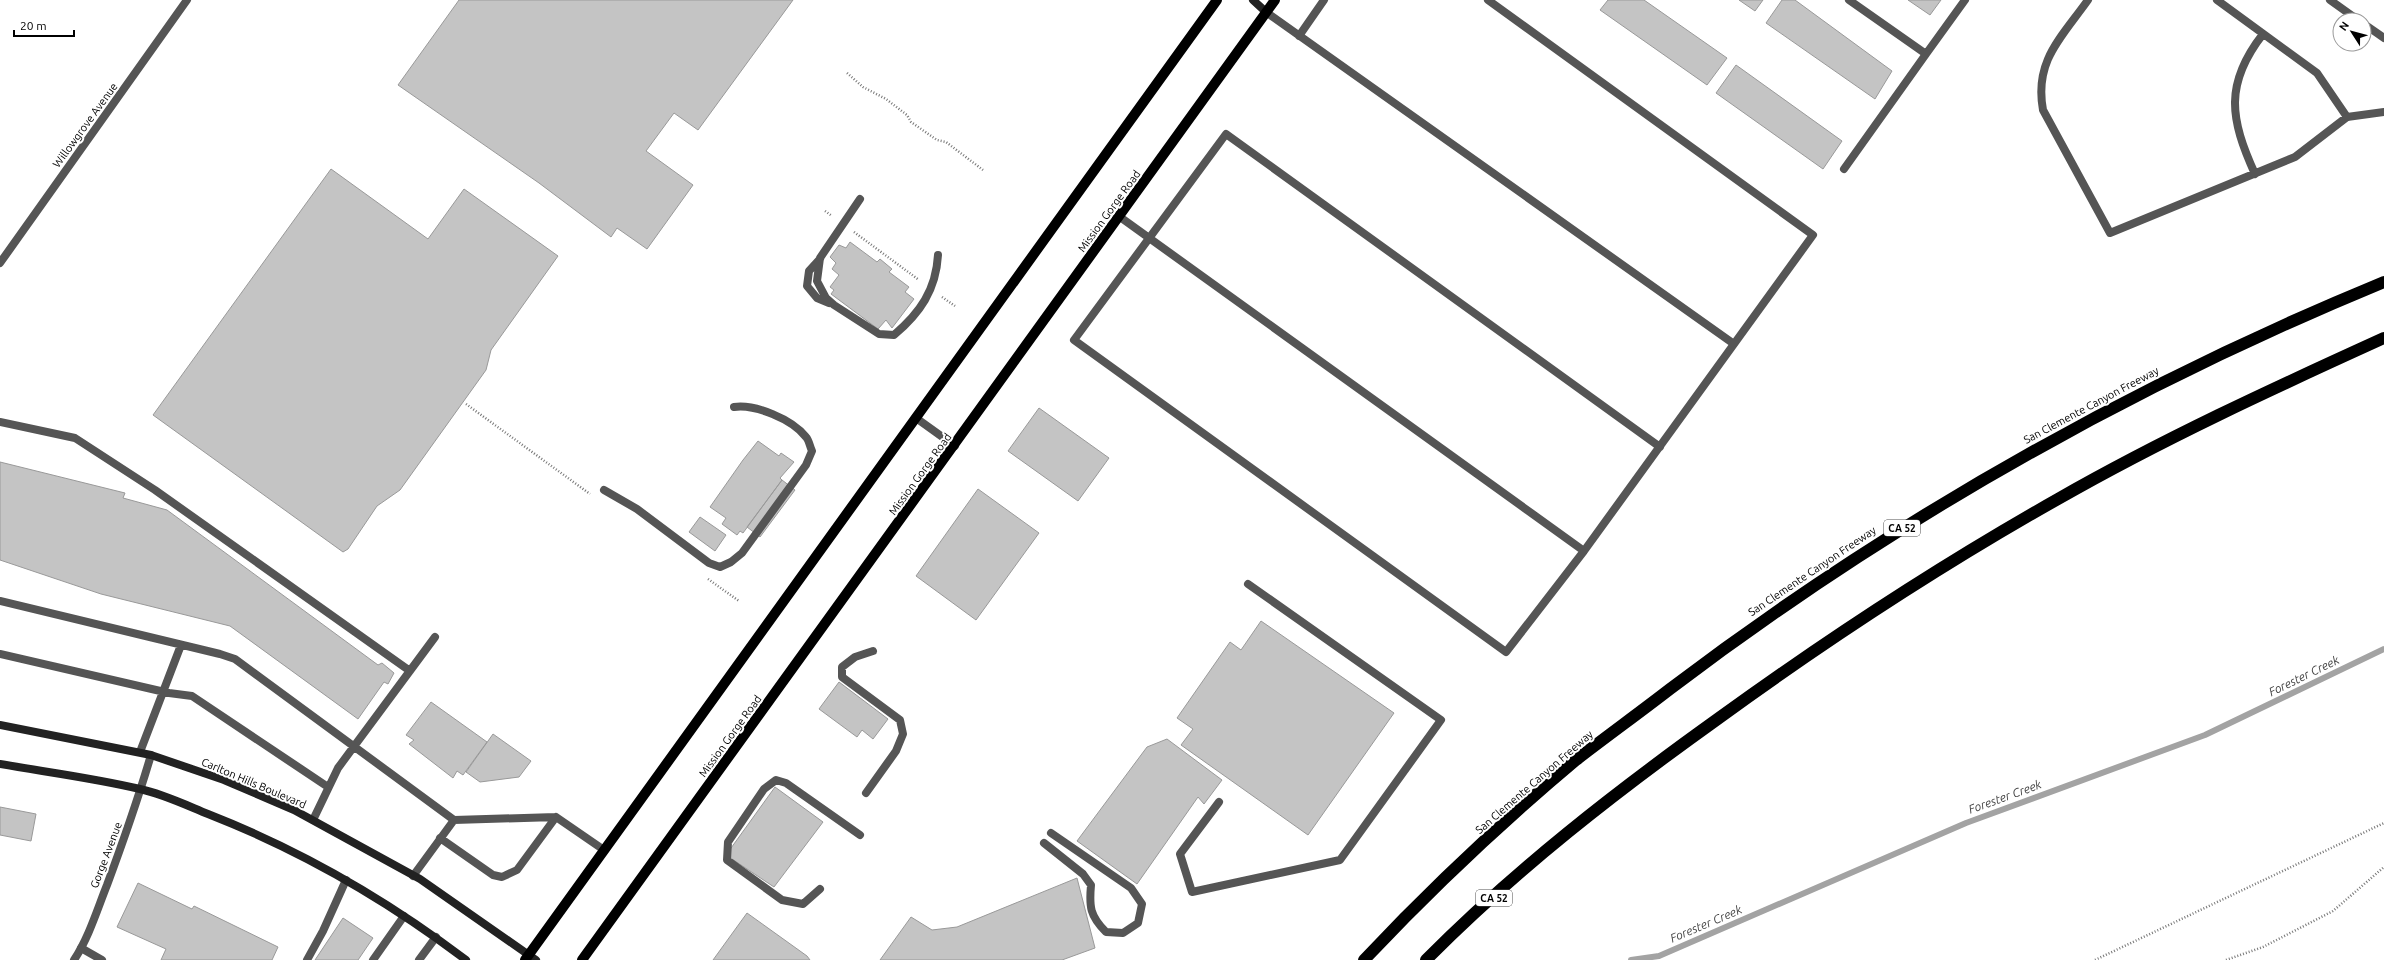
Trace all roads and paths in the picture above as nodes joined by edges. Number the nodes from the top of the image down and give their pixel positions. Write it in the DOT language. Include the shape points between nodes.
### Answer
graph roads {
  1 [pos="188,0"];
  2 [pos="1217,0"];
  3 [pos="1253,0"];
  4 [pos="1275,0"];
  5 [pos="1324,0"];
  6 [pos="1488,0"];
  7 [pos="1849,0"];
  8 [pos="1965,0"];
  9 [pos="2088,0"];
  10 [pos="2217,0"];
  11 [pos="2330,0"];
  12 [pos="1266,12"];
  13 [pos="2347,12"];
  14 [pos="2372,30"];
  15 [pos="2263,34"];
  16 [pos="1299,36"];
  17 [pos="2384,38"];
  18 [pos="1926,54"];
  19 [pos="847,73"];
  20 [pos="2384,112"];
  21 [pos="2347,117"];
  22 [pos="1844,168"];
  23 [pos="983,170"];
  24 [pos="2255,174"];
  25 [pos="860,200"];
  26 [pos="825,211"];
  27 [pos="1120,217"];
  28 [pos="843,224"];
  29 [pos="1149,240"];
  30 [pos="938,256"];
  31 [pos="0,263"];
  32 [pos="2382,283"];
  33 [pos="931,289"];
  34 [pos="955,306"];
  35 [pos="2384,338"];
  36 [pos="1734,344"];
  37 [pos="734,407"];
  38 [pos="916,418"];
  39 [pos="0,422"];
  40 [pos="955,446"];
  41 [pos="1660,447"];
  42 [pos="604,490"];
  43 [pos="1584,551"];
  44 [pos="1248,584"];
  45 [pos="0,601"];
  46 [pos="435,637"];
  47 [pos="181,645"];
  48 [pos="873,652"];
  49 [pos="0,654"];
  50 [pos="410,671"];
  51 [pos="164,692"];
  52 [pos="0,725"];
  53 [pos="354,747"];
  54 [pos="140,752"];
  55 [pos="151,755"];
  56 [pos="0,764"];
  57 [pos="328,787"];
  58 [pos="141,789"];
  59 [pos="866,793"];
  60 [pos="1219,802"];
  61 [pos="556,816"];
  62 [pos="313,820"];
  63 [pos="454,820"];
  64 [pos="2384,822"];
  65 [pos="1051,834"];
  66 [pos="860,835"];
  67 [pos="440,838"];
  68 [pos="1044,843"];
  69 [pos="604,850"];
  70 [pos="2384,867"];
  71 [pos="413,876"];
  72 [pos="346,880"];
  73 [pos="820,889"];
  74 [pos="404,916"];
  75 [pos="436,937"];
  76 [pos="81,948"];
  77 [pos="530,958"];
  78 [pos="74,960"];
  79 [pos="102,960"];
  80 [pos="307,960"];
  81 [pos="373,960"];
  82 [pos="419,960"];
  83 [pos="466,960"];
  84 [pos="582,960"];
  85 [pos="1364,960"];
  86 [pos="1426,960"];
  87 [pos="2095,960"];
  88 [pos="2226,960"];
  1 -- 31 [label="street, Willowgrove Avenue"];
  2 -- 38 [label="main road"];
  3 -- 12 [label="main road"];
  4 -- 12 [label="main road, Mission Gorge Road"];
  5 -- 16 [label="street"];
  6 -- 36 [label="street" via="1813,235"];
  7 -- 18 [label="street"];
  8 -- 18 [label="street"];
  9 -- 24 [label="street" via="2048,57 2042,70 2040,97 2043,110 2110,233"];
  10 -- 15 [label="street"];
  11 -- 13 [label="street"];
  12 -- 16 [label="street"];
  12 -- 27 [label="main road, Mission Gorge Road"];
  14 -- 17 [label="street"];
  15 -- 21 [label="street" via="2316,72"];
  15 -- 24 [label="street" via="2247,56 2234,98 2237,130"];
  16 -- 36 [label="street"];
  18 -- 22 [label="street"];
  19 -- 23 [label="path" via="863,87 902,111 911,122 937,140 946,142"];
  20 -- 21 [label="street"];
  21 -- 24 [label="street" via="2295,157"];
  25 -- 28 [label="street"];
  26 -- 28 [label="path"];
  27 -- 29 [label="street"];
  27 -- 40 [label="main road, Mission Gorge Road"];
  28 -- 33 [label="path"];
  28 -- 33 [label="street" via="809,271 807,286 817,298 834,305 879,334 894,335 910,320"];
  29 -- 41 [label="street" via="1226,134"];
  29 -- 43 [label="street"];
  29 -- 43 [label="street" via="1074,340 1506,652"];
  30 -- 33 [label="street" via="937,275"];
  32 -- 85 [label="highway, San Clemente Canyon Freeway / CA 52" via="2201,362 2084,422 1874,545 1747,630 1577,760 1470,854"];
  33 -- 34 [label="path"];
  35 -- 86 [label="highway, CA 52" via="2161,444 2038,511 1817,648 1656,763 1561,838"];
  36 -- 41 [label="street"];
  37 -- 42 [label="street" via="744,406 775,414 806,437 812,451 806,465 756,534 742,553 731,562 720,567 709,563 637,509"];
  38 -- 40 [label="street"];
  38 -- 69 [label="main road"];
  39 -- 50 [label="street" via="75,438 156,490"];
  40 -- 84 [label="main road, Mission Gorge Road"];
  41 -- 43 [label="street"];
  44 -- 60 [label="street" via="1441,720 1340,860 1192,892 1180,854"];
  45 -- 47 [label="street"];
  46 -- 50 [label="street"];
  47 -- 51 [label="street"];
  47 -- 53 [label="street" via="235,659"];
  48 -- 59 [label="street" via="855,657 842,667 842,677 900,720 903,734 896,751"];
  49 -- 51 [label="street"];
  50 -- 53 [label="street"];
  51 -- 54 [label="street"];
  51 -- 57 [label="street" via="192,696"];
  52 -- 54 [label="main road, Carlton Hills Boulevard"];
  53 -- 57 [label="street"];
  53 -- 63 [label="street"];
  54 -- 55 [label="main road, Carlton Hills Boulevard"];
  55 -- 58 [label="street, Gorge Avenue"];
  55 -- 62 [label="main road, Carlton Hills Boulevard" via="224,780"];
  56 -- 58 [label="main road"];
  57 -- 62 [label="street"];
  58 -- 72 [label="main road" via="227,821"];
  58 -- 76 [label="street, Gorge Avenue"];
  61 -- 63 [label="street"];
  61 -- 67 [label="street" via="517,870 502,877 493,875"];
  61 -- 69 [label="street"];
  62 -- 71 [label="main road, Carlton Hills Boulevard"];
  63 -- 67 [label="street"];
  64 -- 87 [label="path"];
  65 -- 68 [label="street" via="1131,888 1142,904 1138,923 1123,933 1106,932 1094,920 1090,902 1091,885 1083,874"];
  66 -- 73 [label="street" via="786,783 776,780 764,789 728,842 727,860 782,900 803,904"];
  67 -- 71 [label="street"];
  69 -- 77 [label="main road"];
  70 -- 88 [label="path" via="2333,911 2263,947"];
  71 -- 77 [label="main road, Carlton Hills Boulevard"];
  72 -- 74 [label="main road"];
  72 -- 80 [label="street"];
  74 -- 75 [label="main road"];
  74 -- 81 [label="street"];
  75 -- 82 [label="street"];
  75 -- 83 [label="main road"];
  76 -- 78 [label="street, Gorge Avenue"];
  76 -- 79 [label="street"];
}
